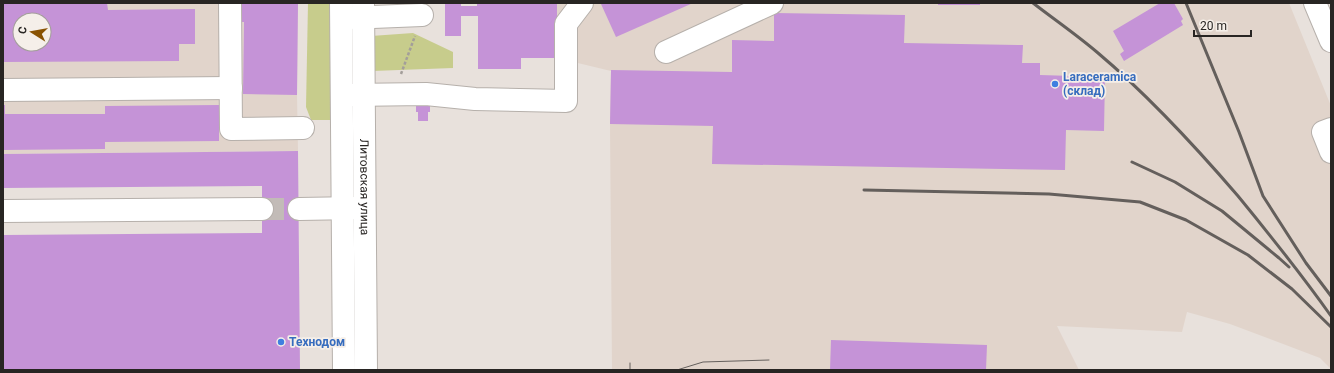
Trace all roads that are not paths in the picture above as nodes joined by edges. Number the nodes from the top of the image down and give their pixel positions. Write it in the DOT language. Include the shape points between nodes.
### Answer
graph roads {
  1 [pos="230,3"];
  2 [pos="582,3"];
  3 [pos="772,3"];
  4 [pos="1315,3"];
  5 [pos="341,10"];
  6 [pos="363,10"];
  7 [pos="422,15"];
  8 [pos="1331,41"];
  9 [pos="666,52"];
  10 [pos="231,88"];
  11 [pos="3,90"];
  12 [pos="342,95"];
  13 [pos="363,95"];
  14 [pos="304,128"];
  15 [pos="1331,129"];
  16 [pos="1331,152"];
  17 [pos="343,208"];
  18 [pos="364,208"];
  19 [pos="262,209"];
  20 [pos="299,209"];
  21 [pos="3,212"];
  22 [pos="344,370"];
  23 [pos="366,370"];
  1 -- 10 [label="street"];
  2 -- 13 [label="street" via="566,24 566,101 475,99 426,94"];
  3 -- 9 [label="street"];
  4 -- 8 [label="street"];
  5 -- 6 [label="street"];
  5 -- 12 [label="street, Литовская улица"];
  6 -- 7 [label="street"];
  6 -- 13 [label="street, Литовская улица"];
  10 -- 11 [label="street"];
  10 -- 14 [label="street" via="231,129"];
  12 -- 13 [label="street"];
  12 -- 17 [label="street, Литовская улица"];
  13 -- 18 [label="street, Литовская улица"];
  15 -- 16 [label="street" via="1323,132"];
  17 -- 18 [label="street"];
  17 -- 20 [label="street"];
  17 -- 22 [label="street, Литовская улица"];
  18 -- 23 [label="street, Литовская улица"];
  19 -- 21 [label="street"];
}
